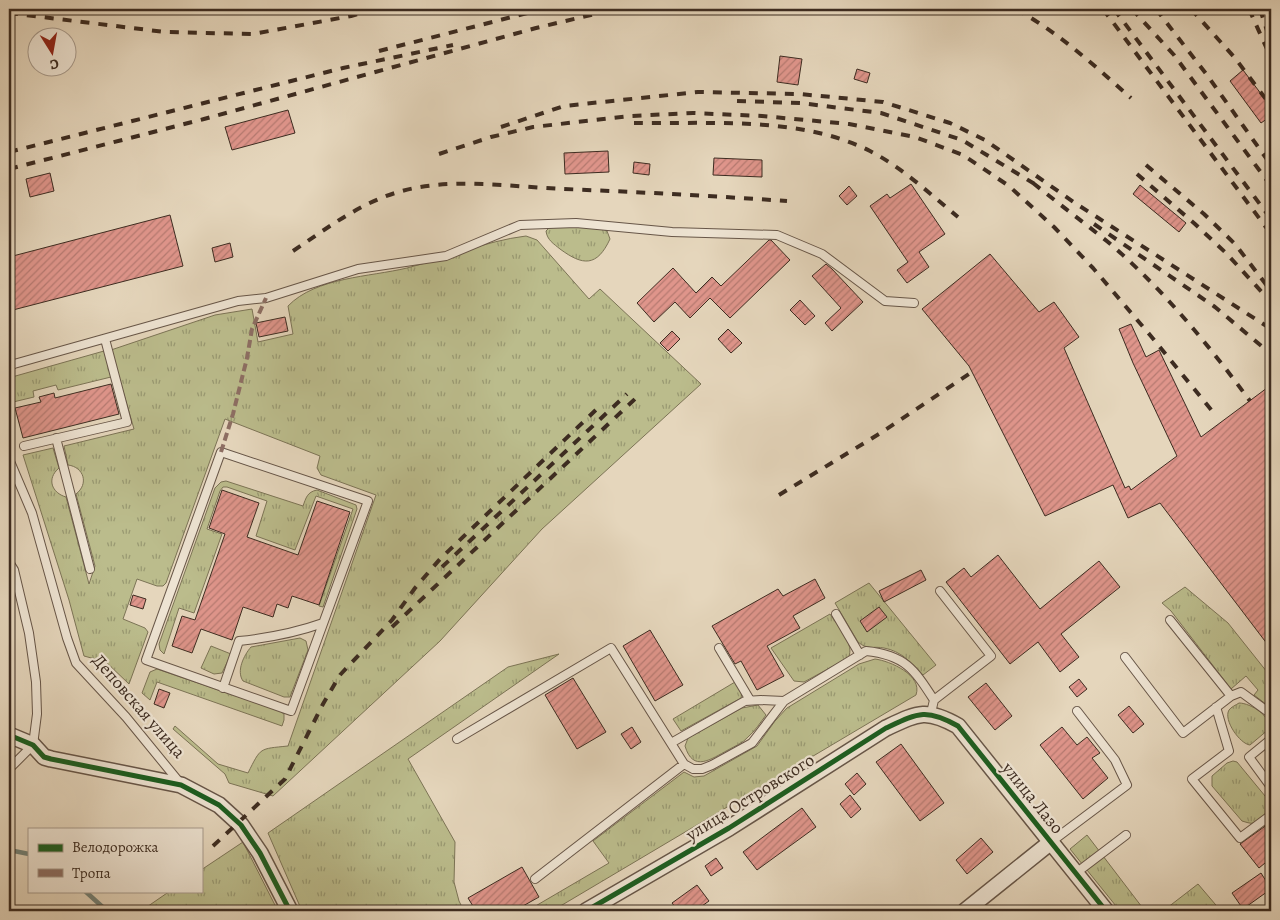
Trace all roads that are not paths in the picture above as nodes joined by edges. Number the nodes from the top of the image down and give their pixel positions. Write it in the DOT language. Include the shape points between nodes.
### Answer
graph roads {
  1 [pos="914,303"];
  2 [pos="105,340"];
  3 [pos="9,367"];
  4 [pos="56,438"];
  5 [pos="24,446"];
  6 [pos="9,459"];
  7 [pos="9,562"];
  8 [pos="90,569"];
  9 [pos="940,591"];
  10 [pos="836,614"];
  11 [pos="1170,620"];
  12 [pos="323,623"];
  13 [pos="719,648"];
  14 [pos="860,655"];
  15 [pos="1125,657"];
  16 [pos="223,688"];
  17 [pos="1231,696"];
  18 [pos="750,700"];
  19 [pos="784,701"];
  20 [pos="932,707"];
  21 [pos="1216,708"];
  22 [pos="1077,711"];
  23 [pos="1271,714"];
  24 [pos="9,735"];
  25 [pos="457,739"];
  26 [pos="1271,739"];
  27 [pos="671,743"];
  28 [pos="33,745"];
  29 [pos="684,764"];
  30 [pos="9,769"];
  31 [pos="181,785"];
  32 [pos="1271,787"];
  33 [pos="1271,814"];
  34 [pos="1126,835"];
  35 [pos="1051,842"];
  36 [pos="1076,873"];
  37 [pos="535,879"];
  38 [pos="290,911"];
  39 [pos="586,911"];
  40 [pos="964,911"];
  41 [pos="1106,911"];
  1 -- 2 [label="lane" via="884,301 822,254 777,235 672,232 576,223 520,225 446,256 358,269 266,298 238,301"];
  2 -- 3 [label="lane"];
  2 -- 4 [label="lane" via="127,422"];
  4 -- 5 [label="lane"];
  4 -- 8 [label="lane"];
  6 -- 31 [label="lane, Деповская улица" via="32,513 76,663 126,717"];
  7 -- 28 [label="lane" via="14,570 29,633 36,682 37,714"];
  9 -- 20 [label="lane" via="991,656"];
  10 -- 14 [label="lane"];
  11 -- 17 [label="lane"];
  12 -- 16 [label="lane" via="301,631 239,641"];
  12 -- 16 [label="lane" via="292,711"];
  12 -- 16 [label="lane" via="368,501 221,452 146,660"];
  13 -- 18 [label="lane"];
  14 -- 19 [label="lane"];
  14 -- 20 [label="lane" via="881,653 904,662 919,678"];
  15 -- 21 [label="lane" via="1182,733"];
  17 -- 21 [label="lane"];
  17 -- 23 [label="lane" via="1241,692"];
  18 -- 19 [label="lane"];
  18 -- 27 [label="lane"];
  19 -- 29 [label="lane" via="752,743 702,769 692,769"];
  20 -- 35 [label="street, улица Лазо" via="958,726"];
  20 -- 39 [label="street, улица Островского" via="886,728 729,828"];
  21 -- 33 [label="lane" via="1229,752 1192,778 1240,838"];
  22 -- 35 [label="lane" via="1116,760 1127,785"];
  24 -- 28 [label="street"];
  25 -- 27 [label="lane" via="611,648"];
  26 -- 32 [label="lane" via="1248,757"];
  27 -- 29 [label="lane"];
  28 -- 30 [label="lane"];
  28 -- 31 [label="street" via="44,757"];
  29 -- 37 [label="lane"];
  31 -- 38 [label="street, Деповская улица" via="219,805 241,825 260,853"];
  34 -- 36 [label="lane"];
  35 -- 36 [label="street, улица Лазо"];
  35 -- 40 [label="street"];
  36 -- 41 [label="street, улица Лазо"];
}
